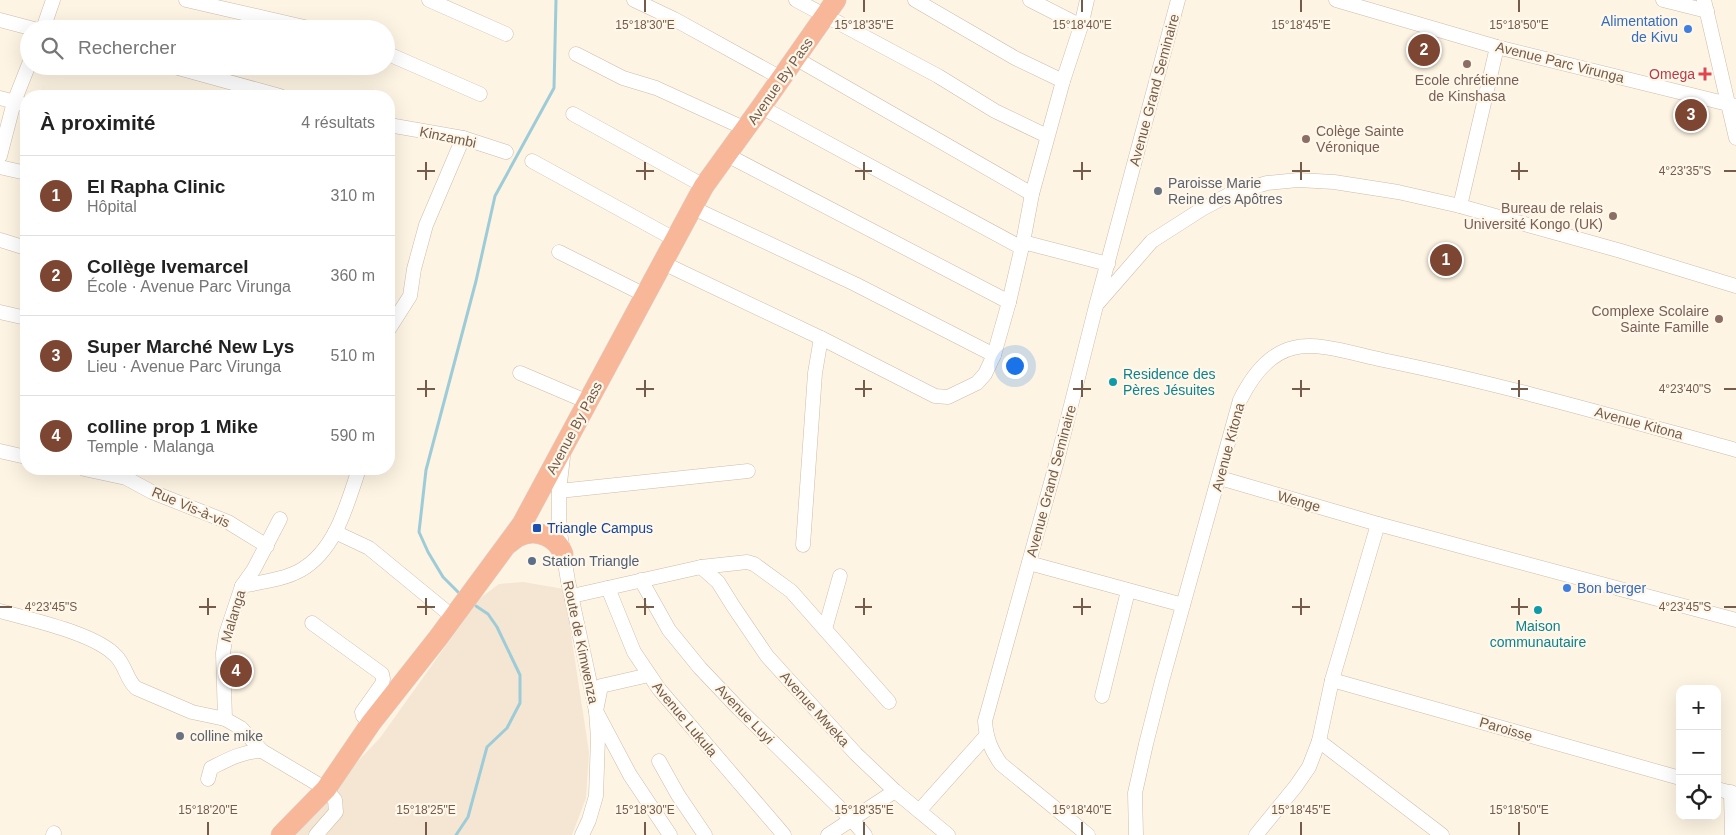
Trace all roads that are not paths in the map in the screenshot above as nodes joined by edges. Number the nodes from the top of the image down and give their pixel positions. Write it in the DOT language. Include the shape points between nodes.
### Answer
graph roads {
  1 [pos="53,0"];
  2 [pos="186,0"];
  3 [pos="429,0"];
  4 [pos="634,0"];
  5 [pos="796,0"];
  6 [pos="915,0"];
  7 [pos="1030,0"];
  8 [pos="1087,0"];
  9 [pos="1178,0"];
  10 [pos="1336,0"];
  11 [pos="1663,0"];
  12 [pos="1705,6"];
  13 [pos="831,7"];
  14 [pos="0,20"];
  15 [pos="46,20"];
  16 [pos="274,20"];
  17 [pos="20,25"];
  18 [pos="1081,26"];
  19 [pos="506,34"];
  20 [pos="1497,47"];
  21 [pos="576,54"];
  22 [pos="395,57"];
  23 [pos="795,58"];
  24 [pos="27,75"];
  25 [pos="204,75"];
  26 [pos="781,78"];
  27 [pos="1063,81"];
  28 [pos="23,90"];
  29 [pos="258,90"];
  30 [pos="480,94"];
  31 [pos="0,98"];
  32 [pos="20,104"];
  33 [pos="1732,104"];
  34 [pos="762,107"];
  35 [pos="573,114"];
  36 [pos="395,126"];
  37 [pos="746,129"];
  38 [pos="1047,136"];
  39 [pos="463,138"];
  40 [pos="1736,138"];
  41 [pos="506,152"];
  42 [pos="725,154"];
  43 [pos="0,156"];
  44 [pos="532,161"];
  45 [pos="0,168"];
  46 [pos="20,172"];
  47 [pos="704,186"];
  48 [pos="1032,194"];
  49 [pos="1460,206"];
  50 [pos="691,208"];
  51 [pos="0,240"];
  52 [pos="676,240"];
  53 [pos="1023,245"];
  54 [pos="20,246"];
  55 [pos="559,252"];
  56 [pos="663,263"];
  57 [pos="1108,264"];
  58 [pos="1736,286"];
  59 [pos="646,295"];
  60 [pos="1009,302"];
  61 [pos="1096,306"];
  62 [pos="0,312"];
  63 [pos="20,317"];
  64 [pos="395,320"];
  65 [pos="821,338"];
  66 [pos="994,355"];
  67 [pos="520,373"];
  68 [pos="588,402"];
  69 [pos="564,447"];
  70 [pos="1736,450"];
  71 [pos="0,451"];
  72 [pos="20,456"];
  73 [pos="748,471"];
  74 [pos="112,475"];
  75 [pos="357,475"];
  76 [pos="1220,478"];
  77 [pos="558,491"];
  78 [pos="280,519"];
  79 [pos="1378,524"];
  80 [pos="335,532"];
  81 [pos="803,544"];
  82 [pos="267,546"];
  83 [pos="505,546"];
  84 [pos="563,554"];
  85 [pos="1029,563"];
  86 [pos="701,567"];
  87 [pos="840,576"];
  88 [pos="641,580"];
  89 [pos="242,586"];
  90 [pos="608,588"];
  91 [pos="1128,591"];
  92 [pos="572,596"];
  93 [pos="1183,605"];
  94 [pos="0,611"];
  95 [pos="453,617"];
  96 [pos="1736,620"];
  97 [pos="312,623"];
  98 [pos="825,629"];
  99 [pos="649,675"];
  100 [pos="1332,680"];
  101 [pos="1102,696"];
  102 [pos="890,702"];
  103 [pos="596,711"];
  104 [pos="226,719"];
  105 [pos="371,724"];
  106 [pos="986,736"];
  107 [pos="1319,741"];
  108 [pos="262,751"];
  109 [pos="658,761"];
  110 [pos="1676,777"];
  111 [pos="208,778"];
  112 [pos="326,789"];
  113 [pos="1721,789"];
  114 [pos="895,791"];
  115 [pos="1734,793"];
  116 [pos="919,812"];
  117 [pos="852,820"];
  118 [pos="584,832"];
  119 [pos="281,835"];
  120 [pos="316,835"];
  121 [pos="670,835"];
  122 [pos="705,835"];
  123 [pos="784,835"];
  124 [pos="828,835"];
  125 [pos="864,835"];
  126 [pos="948,835"];
  127 [pos="1088,835"];
  128 [pos="1136,835"];
  129 [pos="1256,835"];
  130 [pos="1442,835"];
  131 [pos="1732,835"];
  1 -- 15 [label="street"];
  2 -- 16 [label="street"];
  3 -- 19 [label="street"];
  4 -- 26 [label="street"];
  5 -- 13 [label="street"];
  6 -- 27 [label="street" via="1015,58"];
  7 -- 18 [label="street"];
  8 -- 18 [label="street"];
  9 -- 57 [label="street, Avenue Grand Seminaire"];
  10 -- 20 [label="street, Avenue Parc Virunga"];
  11 -- 12 [label="street"];
  12 -- 33 [label="street"];
  13 -- 23 [label="highway, Avenue By Pass"];
  13 -- 38 [label="street" via="995,111"];
  14 -- 17 [label="street"];
  18 -- 27 [label="street"];
  20 -- 33 [label="street, Avenue Parc Virunga"];
  20 -- 49 [label="street"];
  21 -- 37 [label="street" via="623,78 656,88"];
  22 -- 30 [label="street"];
  23 -- 26 [label="highway, Avenue By Pass"];
  23 -- 48 [label="street"];
  24 -- 28 [label="street"];
  25 -- 29 [label="street"];
  26 -- 34 [label="highway, Avenue By Pass"];
  27 -- 38 [label="street"];
  31 -- 32 [label="street"];
  32 -- 43 [label="street"];
  33 -- 40 [label="street"];
  34 -- 37 [label="highway, Avenue By Pass"];
  34 -- 53 [label="street"];
  35 -- 47 [label="street"];
  36 -- 39 [label="street, Kinzambi"];
  37 -- 42 [label="highway, Avenue By Pass"];
  38 -- 48 [label="street"];
  39 -- 41 [label="street, Kinzambi"];
  39 -- 64 [label="street" via="426,225 410,296"];
  42 -- 47 [label="highway, Avenue By Pass"];
  42 -- 60 [label="street"];
  44 -- 52 [label="street"];
  45 -- 46 [label="street"];
  47 -- 50 [label="highway, Avenue By Pass"];
  48 -- 53 [label="street"];
  49 -- 58 [label="street"];
  49 -- 61 [label="street" via="1334,182 1298,180 1267,183 1230,194 1202,208 1152,241"];
  50 -- 52 [label="highway, Avenue By Pass"];
  50 -- 66 [label="street" via="855,284"];
  51 -- 54 [label="street"];
  52 -- 56 [label="highway, Avenue By Pass"];
  53 -- 57 [label="street"];
  53 -- 60 [label="street"];
  55 -- 59 [label="street"];
  56 -- 59 [label="highway, Avenue By Pass"];
  56 -- 65 [label="street"];
  57 -- 61 [label="street, Avenue Grand Seminaire"];
  59 -- 68 [label="highway, Avenue By Pass"];
  60 -- 66 [label="street"];
  61 -- 85 [label="street, Avenue Grand Seminaire"];
  62 -- 63 [label="street"];
  65 -- 66 [label="street" via="935,396 948,397 977,383"];
  65 -- 81 [label="street"];
  67 -- 68 [label="street"];
  68 -- 69 [label="highway, Avenue By Pass"];
  69 -- 77 [label="street, Route de Kimwenza"];
  69 -- 83 [label="highway, Avenue By Pass" via="522,524"];
  70 -- 76 [label="street, Avenue Kitona" via="1430,370 1318,347 1294,348 1275,355 1249,383 1240,400"];
  71 -- 72 [label="street"];
  73 -- 77 [label="street"];
  74 -- 82 [label="street, Rue Vis-à-vis" via="228,522"];
  75 -- 80 [label="street"];
  76 -- 79 [label="street, Wenge"];
  76 -- 93 [label="street, Avenue Kitona"];
  77 -- 84 [label="street, Route de Kimwenza"];
  78 -- 82 [label="street, Malanga"];
  79 -- 96 [label="street, Wenge"];
  79 -- 100 [label="street"];
  80 -- 89 [label="street" via="313,562 277,579"];
  80 -- 95 [label="street" via="369,548"];
  82 -- 89 [label="street, Malanga"];
  83 -- 84 [label="highway" via="520,535 534,533 553,538"];
  83 -- 95 [label="highway, Avenue By Pass"];
  84 -- 92 [label="street, Route de Kimwenza"];
  85 -- 91 [label="street"];
  85 -- 106 [label="street, Avenue Grand Seminaire" via="985,721"];
  86 -- 88 [label="street"];
  86 -- 98 [label="street" via="754,564 791,591"];
  86 -- 114 [label="street, Avenue Mweka" via="718,582 767,656 856,754"];
  87 -- 98 [label="street"];
  88 -- 90 [label="street"];
  88 -- 117 [label="street, Avenue Luyi" via="669,630 700,668"];
  89 -- 104 [label="street, Malanga" via="223,653"];
  90 -- 92 [label="street"];
  90 -- 99 [label="street, Avenue Lukula" via="634,652"];
  91 -- 93 [label="street"];
  91 -- 101 [label="street"];
  92 -- 103 [label="street, Route de Kimwenza"];
  93 -- 128 [label="street, Avenue Kitona" via="1135,793"];
  94 -- 104 [label="street" via="89,637 117,656 129,682 136,688 192,712"];
  95 -- 105 [label="highway, Avenue By Pass"];
  97 -- 105 [label="street" via="382,674 382,684 362,712"];
  98 -- 102 [label="street"];
  99 -- 103 [label="street" via="601,686"];
  99 -- 123 [label="street, Avenue Lukula"];
  100 -- 107 [label="street"];
  100 -- 110 [label="street, Paroisse"];
  103 -- 118 [label="street, Route de Kimwenza" via="596,796"];
  103 -- 121 [label="street" via="630,775"];
  104 -- 108 [label="street" via="241,728"];
  105 -- 112 [label="highway, Avenue By Pass"];
  106 -- 116 [label="street"];
  106 -- 127 [label="street" via="1001,764"];
  107 -- 129 [label="street" via="1310,767"];
  107 -- 130 [label="street"];
  108 -- 111 [label="street" via="231,758 211,768"];
  108 -- 112 [label="street"];
  109 -- 122 [label="street"];
  112 -- 119 [label="highway, Avenue By Pass"];
  112 -- 120 [label="street" via="335,800 336,812"];
  113 -- 115 [label="street"];
  114 -- 116 [label="street, Avenue Mweka"];
  114 -- 117 [label="street"];
  115 -- 131 [label="street"];
  116 -- 126 [label="street, Avenue Mweka"];
  117 -- 124 [label="street"];
  117 -- 125 [label="street, Avenue Luyi"];
}
